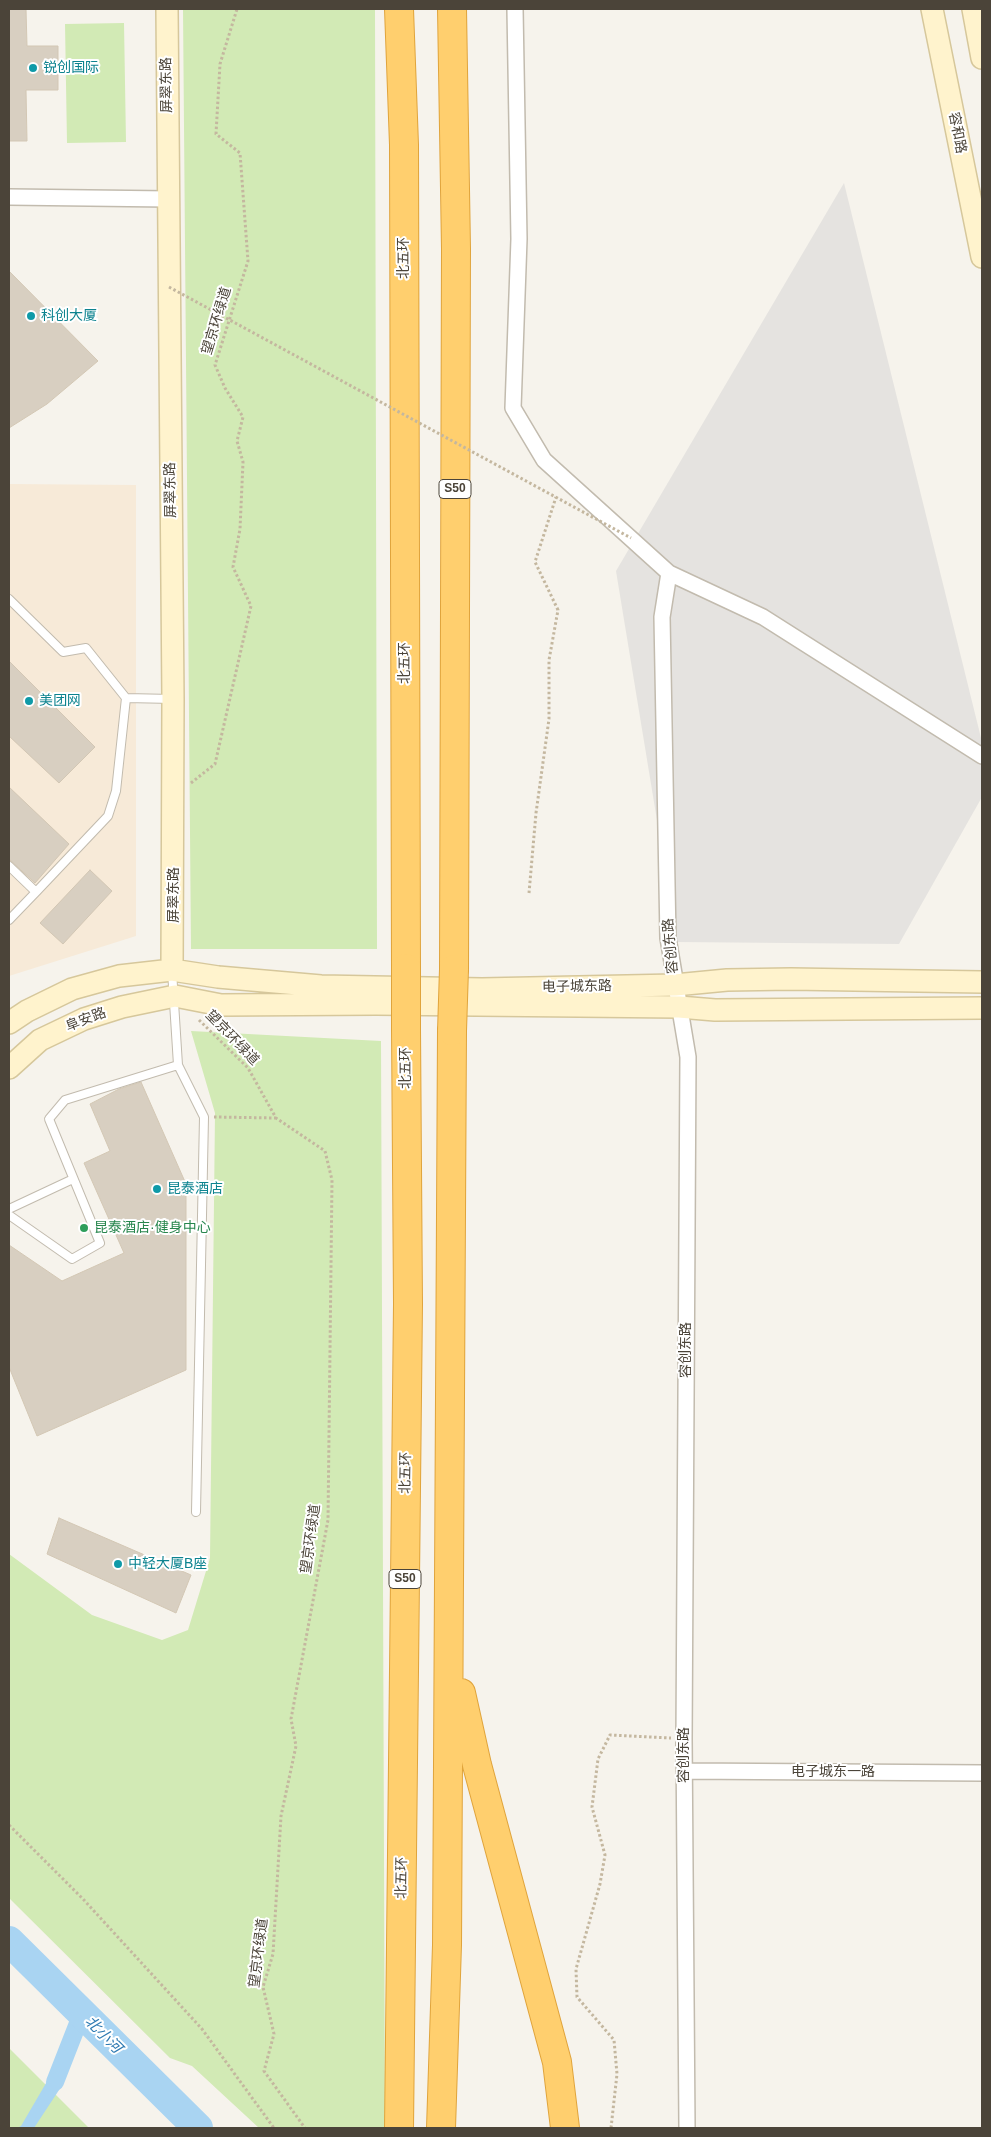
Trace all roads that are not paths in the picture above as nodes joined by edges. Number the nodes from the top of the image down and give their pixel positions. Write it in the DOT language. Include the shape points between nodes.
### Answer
graph roads {
  1 [pos="166,9"];
  2 [pos="399,9"];
  3 [pos="452,9"];
  4 [pos="515,9"];
  5 [pos="932,9"];
  6 [pos="973,9"];
  7 [pos="982,58"];
  8 [pos="9,197"];
  9 [pos="169,199"];
  10 [pos="982,257"];
  11 [pos="669,573"];
  12 [pos="9,599"];
  13 [pos="126,698"];
  14 [pos="173,699"];
  15 [pos="982,756"];
  16 [pos="9,866"];
  17 [pos="36,892"];
  18 [pos="9,920"];
  19 [pos="172,970"];
  20 [pos="982,982"];
  21 [pos="675,985"];
  22 [pos="175,996"];
  23 [pos="679,1008"];
  24 [pos="982,1008"];
  25 [pos="9,1023"];
  26 [pos="178,1065"];
  27 [pos="9,1068"];
  28 [pos="73,1179"];
  29 [pos="9,1209"];
  30 [pos="9,1215"];
  31 [pos="196,1512"];
  32 [pos="450,1643"];
  33 [pos="684,1771"];
  34 [pos="982,1772"];
  35 [pos="448,1945"];
  36 [pos="557,2062"];
  37 [pos="399,2128"];
  38 [pos="441,2128"];
  39 [pos="455,2128"];
  40 [pos="565,2128"];
  41 [pos="577,2128"];
  42 [pos="687,2128"];
  1 -- 9 [label="main road, 屏翠东路"];
  2 -- 37 [label="highway, 北五环 / S50, bridge" via="404,145 408,1304"];
  3 -- 32 [label="highway, S50, bridge" via="456,248"];
  4 -- 11 [label="street" via="519,239 513,408 544,460"];
  5 -- 10 [label="main road, 容和路"];
  6 -- 7 [label="main road"];
  8 -- 9 [label="street"];
  9 -- 14 [label="main road, 屏翠东路"];
  11 -- 15 [label="street" via="763,617"];
  11 -- 21 [label="street, 容创东路" via="662,626 668,938"];
  12 -- 13 [label="lane" via="63,652 86,648"];
  13 -- 14 [label="lane"];
  13 -- 17 [label="lane" via="116,791 108,816"];
  14 -- 19 [label="main road, 屏翠东路"];
  16 -- 17 [label="lane"];
  17 -- 18 [label="lane"];
  19 -- 21 [label="main road, 电子城东路" via="321,986 482,989"];
  19 -- 22 [label="lane"];
  19 -- 25 [label="main road" via="119,976 72,989"];
  20 -- 21 [label="main road, 电子城东路" via="791,979"];
  21 -- 23 [label="street, 容创东路"];
  22 -- 23 [label="main road, 电子城东路" via="221,1005"];
  22 -- 26 [label="lane"];
  22 -- 27 [label="main road, 阜安路" via="84,1019 40,1040"];
  23 -- 24 [label="main road, 电子城东路"];
  23 -- 33 [label="street, 容创东路" via="688,1057"];
  26 -- 28 [label="lane" via="65,1100 49,1119"];
  26 -- 31 [label="lane" via="204,1117"];
  28 -- 29 [label="lane"];
  28 -- 30 [label="lane" via="100,1243 72,1258"];
  32 -- 35 [label="highway, S50"];
  32 -- 36 [label="highway" via="477,1765"];
  33 -- 34 [label="street, 电子城东一路"];
  33 -- 42 [label="street, 容创东路"];
  35 -- 38 [label="highway, S50"];
  35 -- 39 [label="highway"];
  36 -- 40 [label="highway"];
  36 -- 41 [label="highway"];
}
